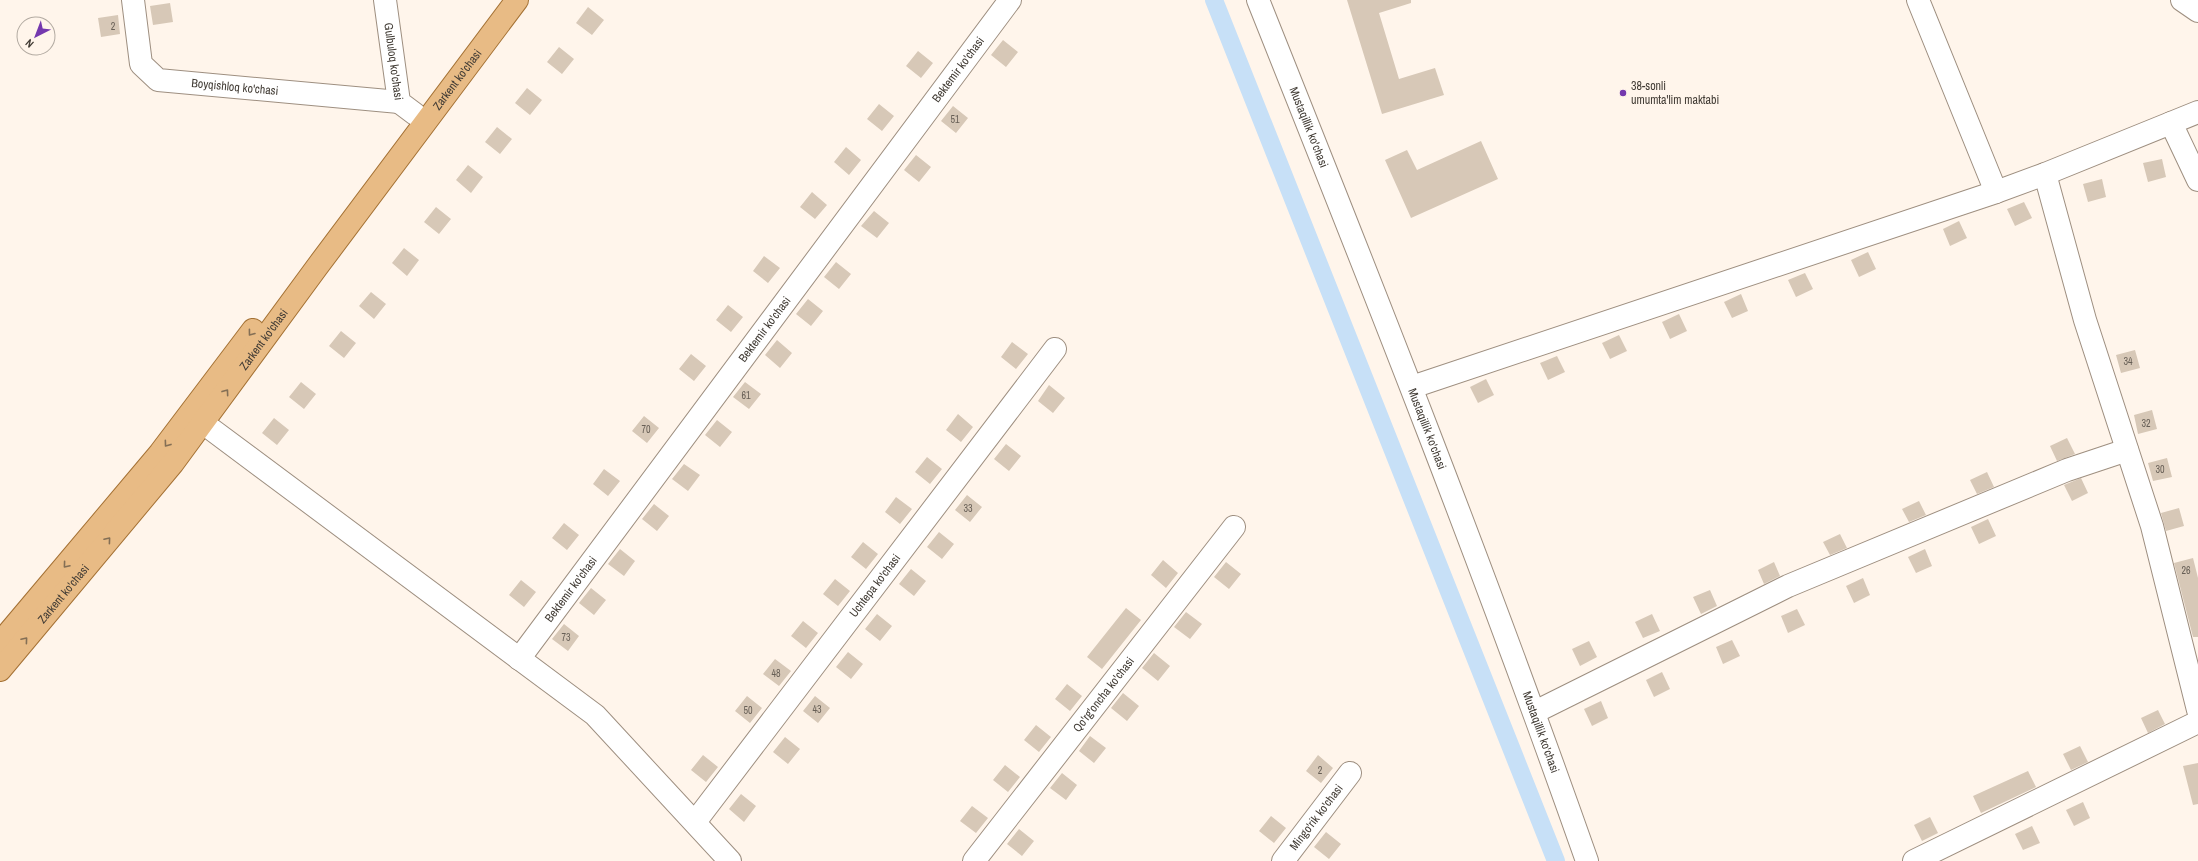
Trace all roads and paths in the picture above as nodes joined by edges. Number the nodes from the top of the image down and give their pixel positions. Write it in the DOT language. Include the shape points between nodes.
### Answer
graph roads {
  1 [pos="133,0"];
  2 [pos="385,0"];
  3 [pos="502,0"];
  4 [pos="517,0"];
  5 [pos="1010,0"];
  6 [pos="1258,0"];
  7 [pos="1918,0"];
  8 [pos="2182,0"];
  9 [pos="2198,11"];
  10 [pos="407,108"];
  11 [pos="2198,112"];
  12 [pos="2171,123"];
  13 [pos="2045,174"];
  14 [pos="2198,180"];
  15 [pos="1996,192"];
  16 [pos="1055,349"];
  17 [pos="1412,387"];
  18 [pos="204,423"];
  19 [pos="2127,450"];
  20 [pos="1234,527"];
  21 [pos="0,643"];
  22 [pos="519,659"];
  23 [pos="0,670"];
  24 [pos="2198,710"];
  25 [pos="1535,712"];
  26 [pos="2198,722"];
  27 [pos="1350,774"];
  28 [pos="695,822"];
  29 [pos="730,861"];
  30 [pos="974,861"];
  31 [pos="1282,861"];
  32 [pos="1587,861"];
  33 [pos="1914,861"];
  1 -- 10 [label="street, Boyqishloq ko'chasi" via="141,64 158,80"];
  2 -- 10 [label="street, Gulbuloq ko'chasi"];
  3 -- 10 [label="main road, Zarkent ko'chasi"];
  18 -- 4 [label="main road, Zarkent ko'chasi, one-way" via="317,266"];
  5 -- 22 [label="street, Bektemir ko'chasi"];
  6 -- 17 [label="street, Mustaqillik ko'chasi"];
  7 -- 15 [label="street"];
  8 -- 9 [label="street"];
  10 -- 21 [label="main road, Zarkent ko'chasi, one-way" via="160,453"];
  11 -- 12 [label="street"];
  12 -- 13 [label="street"];
  12 -- 14 [label="street"];
  13 -- 15 [label="street"];
  13 -- 19 [label="street" via="2085,320"];
  15 -- 17 [label="street"];
  16 -- 28 [label="street, Uchtepa ko'chasi"];
  17 -- 25 [label="street, Mustaqillik ko'chasi"];
  18 -- 22 [label="street"];
  23 -- 18 [label="main road, Zarkent ko'chasi, one-way"];
  19 -- 24 [label="street" via="2152,526"];
  19 -- 25 [label="street" via="2067,470 1788,586"];
  20 -- 30 [label="street, Qo'rg'oncha ko'chasi"];
  22 -- 28 [label="street" via="595,715"];
  25 -- 32 [label="street, Mustaqillik ko'chasi"];
  26 -- 33 [label="street"];
  27 -- 31 [label="street, Mingo'rik ko'chasi"];
  28 -- 29 [label="street"];
}
